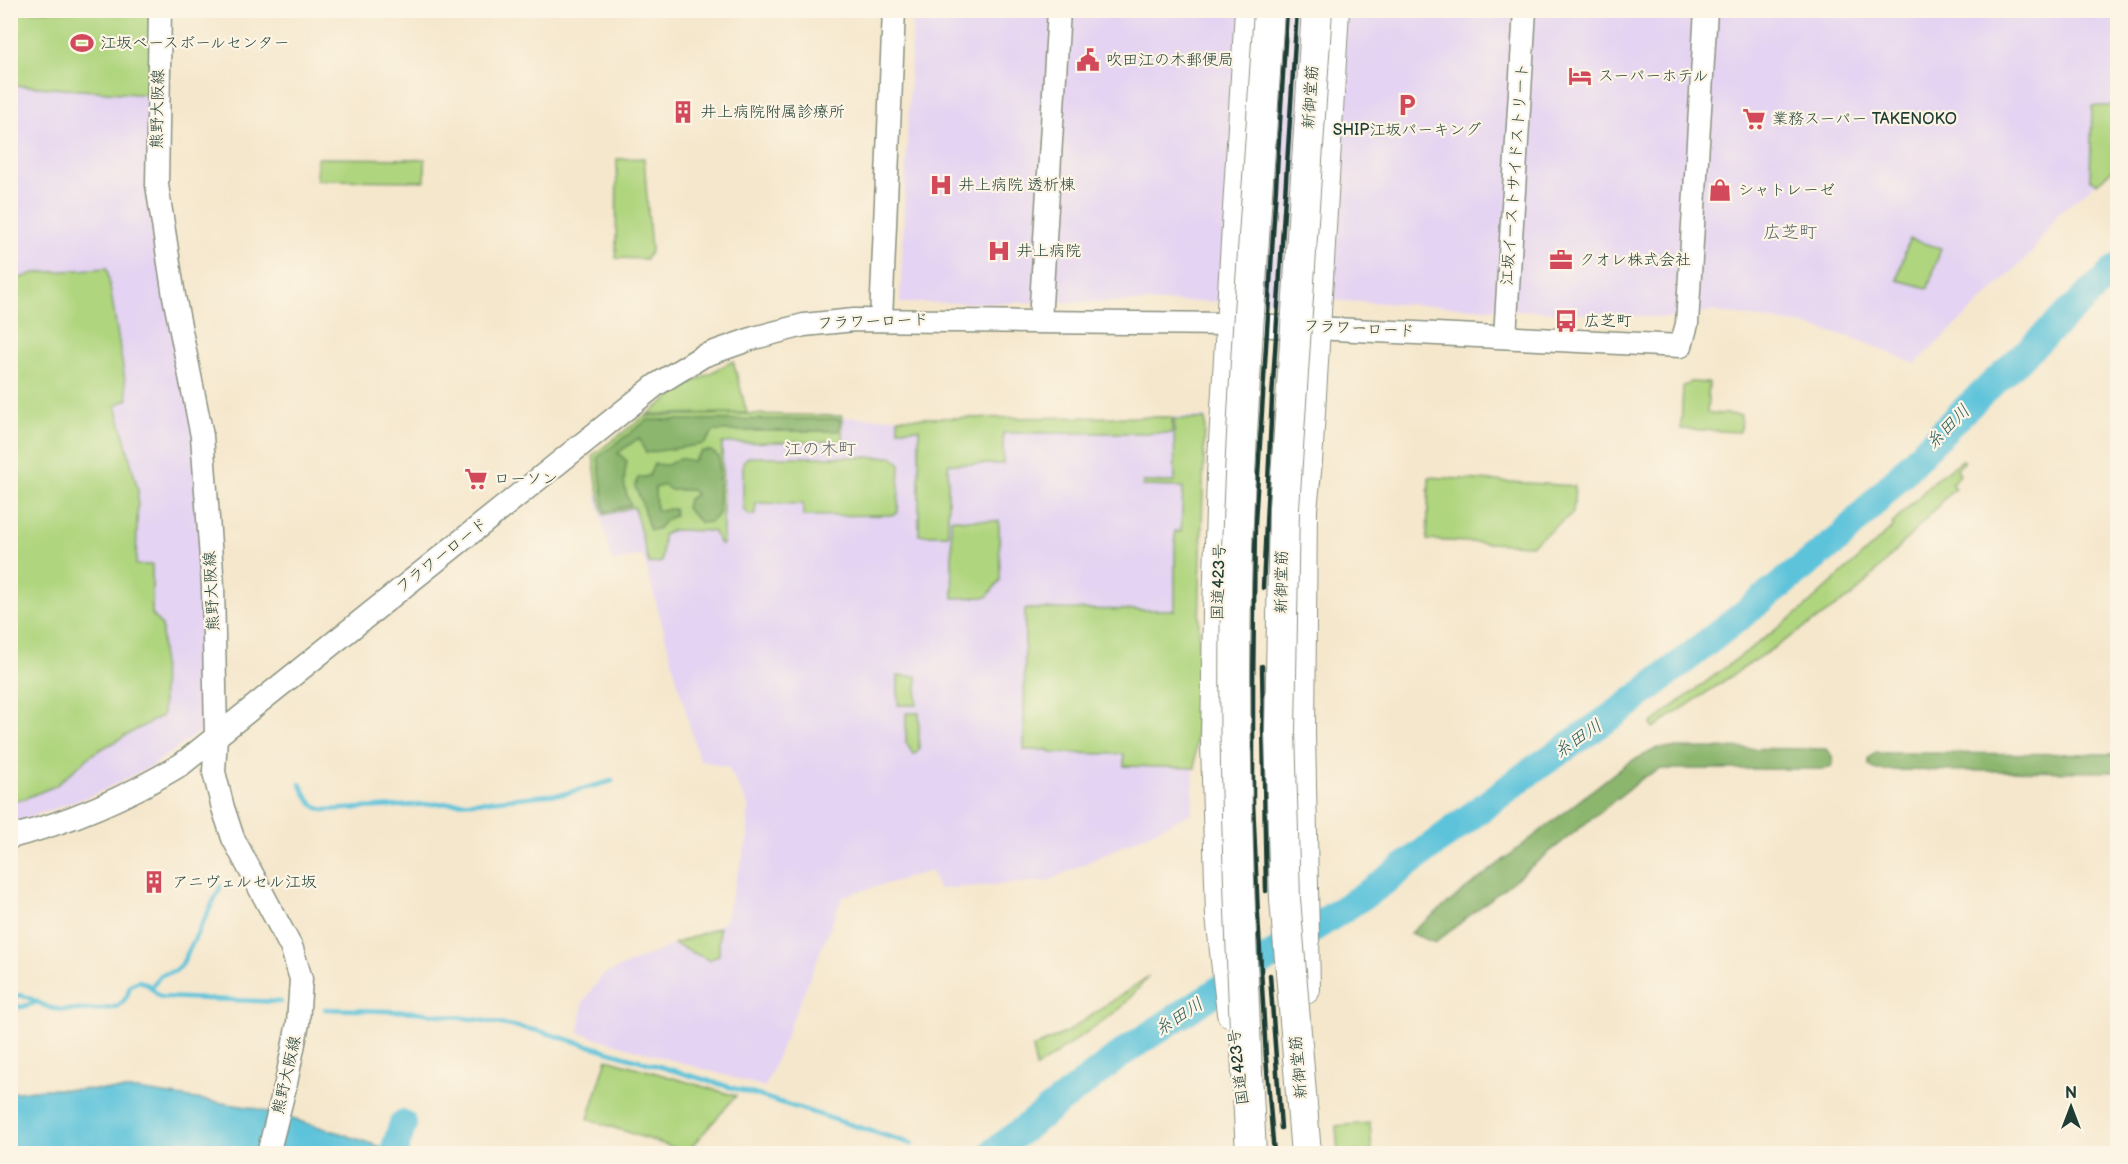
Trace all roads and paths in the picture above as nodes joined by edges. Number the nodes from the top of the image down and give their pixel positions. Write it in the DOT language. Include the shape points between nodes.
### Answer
graph roads {
  1 [pos="160,10"];
  2 [pos="894,10"];
  3 [pos="1059,10"];
  4 [pos="1250,10"];
  5 [pos="1269,10"];
  6 [pos="1317,10"];
  7 [pos="1334,10"];
  8 [pos="1525,10"];
  9 [pos="1706,10"];
  10 [pos="881,320"];
  11 [pos="1040,321"];
  12 [pos="1231,324"];
  13 [pos="1316,327"];
  14 [pos="1505,337"];
  15 [pos="216,736"];
  16 [pos="10,837"];
  17 [pos="268,1154"];
  18 [pos="1250,1154"];
  19 [pos="1307,1154"];
  1 -- 15 [label="street, 熊野大阪線" via="157,185 202,436 213,586"];
  2 -- 10 [label="street"];
  3 -- 11 [label="street"];
  4 -- 12 [label="highway, 国道423号"];
  5 -- 18 [label="highway, bridge" via="1237,550 1235,738"];
  6 -- 19 [label="highway, 新御堂筋, bridge" via="1284,508 1280,731 1285,899"];
  7 -- 13 [label="highway"];
  8 -- 14 [label="street, 江坂イーストサイドストリート"];
  9 -- 14 [label="street, フラワーロード" via="1687,324 1681,346"];
  10 -- 11 [label="street, フラワーロード"];
  10 -- 15 [label="street, フラワーロード" via="804,325 754,338 703,356 656,385"];
  11 -- 12 [label="street, フラワーロード"];
  12 -- 13 [label="street, フラワーロード"];
  12 -- 18 [label="highway, 国道423号, bridge" via="1222,475 1216,743 1221,916"];
  13 -- 14 [label="street, フラワーロード"];
  13 -- 19 [label="highway, bridge" via="1302,509 1300,733"];
  15 -- 16 [label="street, フラワーロード" via="182,764 139,789 58,823"];
  15 -- 17 [label="street, 熊野大阪線" via="214,771 230,828 292,949 301,980 298,1023"];
}
